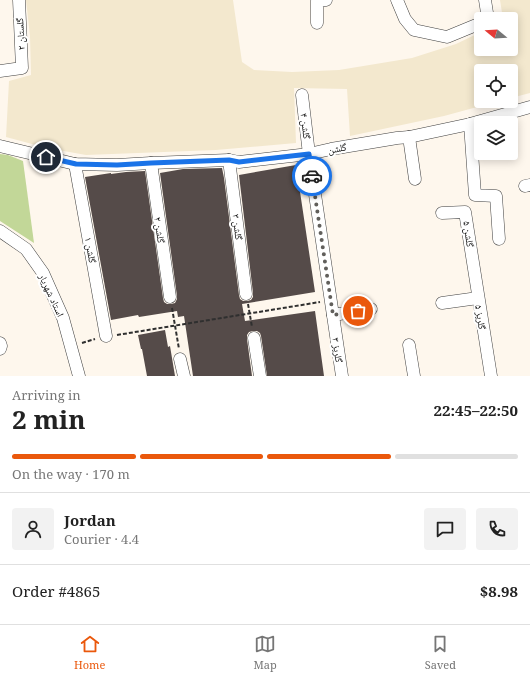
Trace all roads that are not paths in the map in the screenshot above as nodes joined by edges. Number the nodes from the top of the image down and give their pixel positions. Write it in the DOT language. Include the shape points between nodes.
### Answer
graph roads {
  1 [pos="19,0"];
  2 [pos="326,0"];
  3 [pos="397,0"];
  4 [pos="485,0"];
  5 [pos="487,12"];
  6 [pos="317,23"];
  7 [pos="474,25"];
  8 [pos="0,71"];
  9 [pos="302,95"];
  10 [pos="530,107"];
  11 [pos="470,124"];
  12 [pos="409,136"];
  13 [pos="0,146"];
  14 [pos="309,154"];
  15 [pos="229,160"];
  16 [pos="151,163"];
  17 [pos="76,164"];
  18 [pos="415,179"];
  19 [pos="442,213"];
  20 [pos="0,230"];
  21 [pos="499,239"];
  22 [pos="472,257"];
  23 [pos="246,294"];
  24 [pos="170,297"];
  25 [pos="478,298"];
  26 [pos="330,300"];
  27 [pos="442,303"];
  28 [pos="371,309"];
  29 [pos="333,315"];
  30 [pos="106,336"];
  31 [pos="254,338"];
  32 [pos="0,343"];
  33 [pos="409,345"];
  34 [pos="0,349"];
  35 [pos="180,359"];
  36 [pos="80,376"];
  37 [pos="184,376"];
  38 [pos="260,376"];
  39 [pos="342,376"];
  40 [pos="414,376"];
  41 [pos="491,376"];
  1 -- 8 [label="street, گلستان ۲" via="22,68"];
  2 -- 6 [label="street" via="317,1"];
  3 -- 7 [label="street" via="405,19 414,30 447,37"];
  4 -- 5 [label="street"];
  9 -- 14 [label="street, گلشن ۴"];
  10 -- 11 [label="street, گلشن"];
  11 -- 12 [label="street, گلشن"];
  11 -- 21 [label="street" via="476,194 496,196"];
  12 -- 14 [label="street, گلشن"];
  12 -- 18 [label="street"];
  13 -- 17 [label="street, گلشن"];
  14 -- 15 [label="street, گلشن" via="239,162"];
  14 -- 26 [label="street, گلشن ۴"];
  15 -- 16 [label="street, گلشن"];
  15 -- 23 [label="street, گلشن ۳"];
  16 -- 17 [label="street, گلشن"];
  16 -- 24 [label="street, گلشن ۲"];
  17 -- 30 [label="street, گلشن ۱"];
  19 -- 22 [label="street, گلشن ۵" via="465,212"];
  20 -- 36 [label="street, استاد شهریار" via="26,249 42,273 63,318"];
  22 -- 25 [label="street, گلریز ۵"];
  25 -- 27 [label="street"];
  25 -- 41 [label="street, گلریز ۵"];
  26 -- 29 [label="street, گلریز ۳"];
  28 -- 29 [label="street"];
  29 -- 39 [label="street, گلریز ۳"];
  31 -- 38 [label="street"];
  32 -- 34 [label="street"];
  33 -- 40 [label="street"];
  35 -- 37 [label="street"];
}
